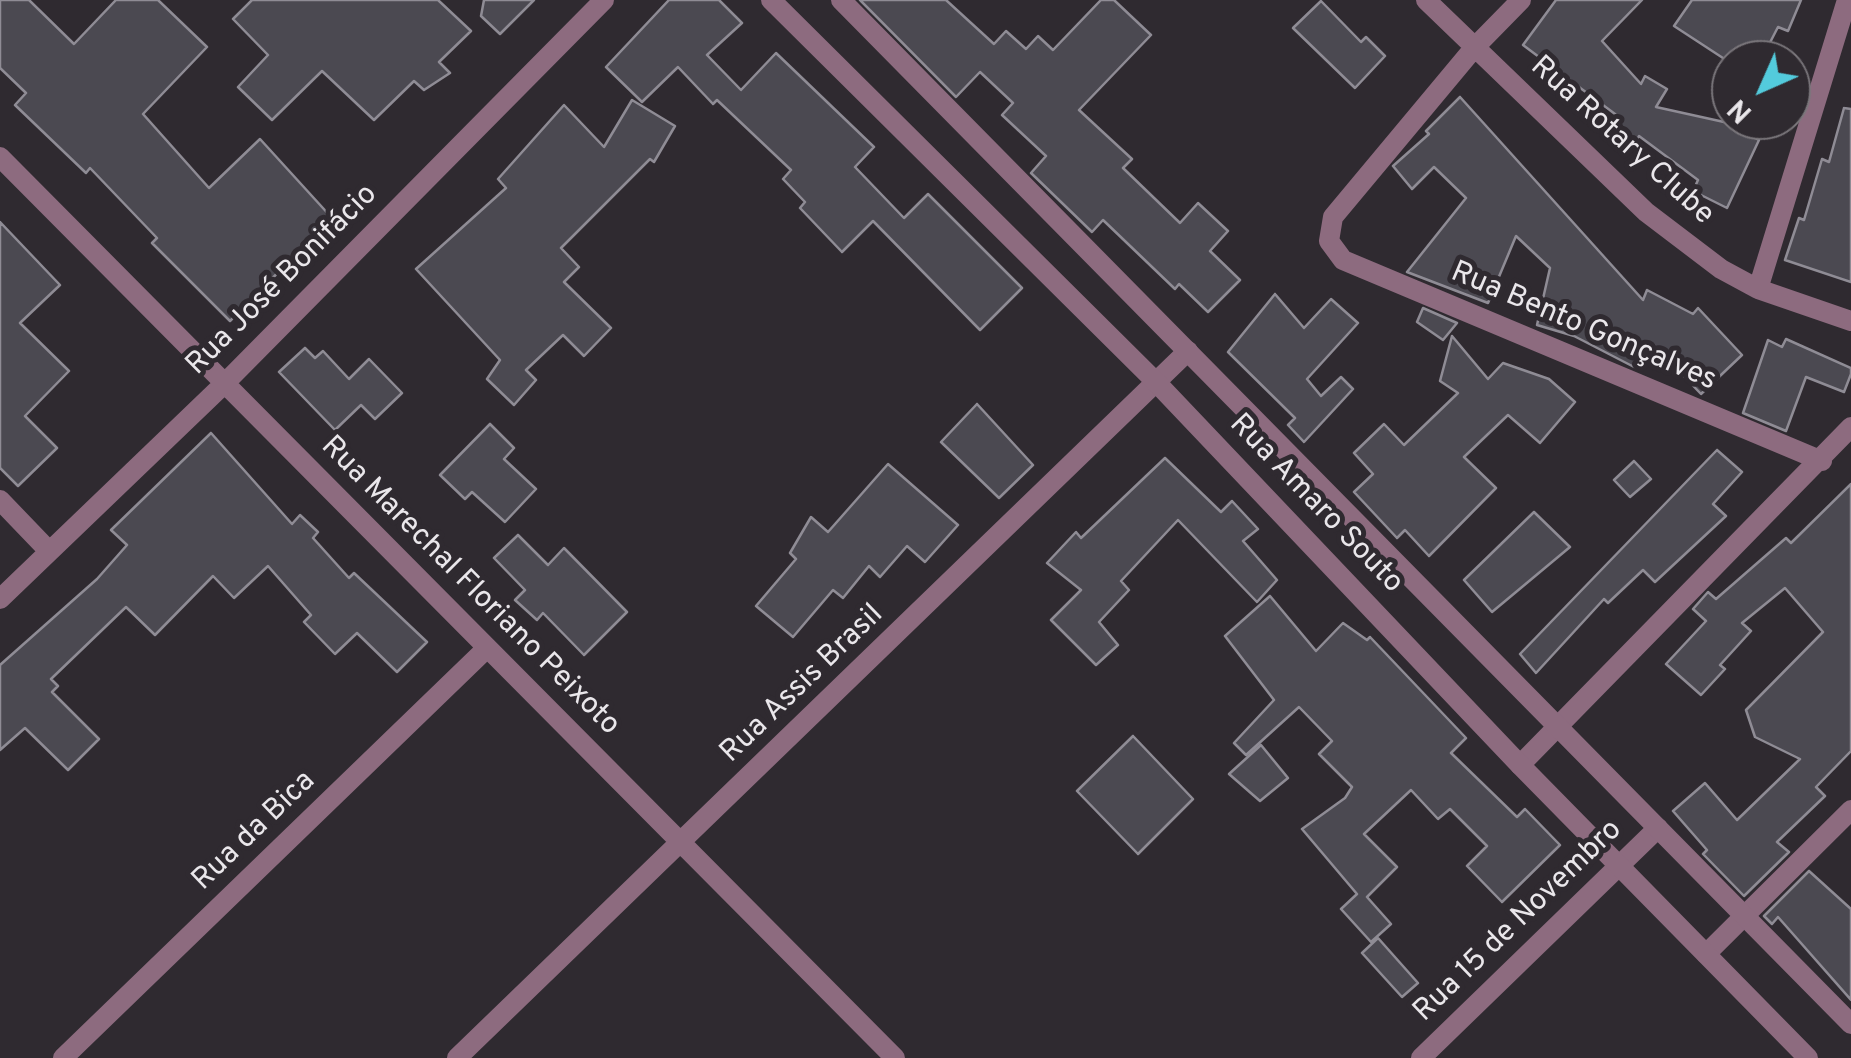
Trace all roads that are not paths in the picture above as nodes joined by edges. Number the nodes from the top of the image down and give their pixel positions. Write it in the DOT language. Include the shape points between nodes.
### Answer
graph roads {
  1 [pos="604,0"];
  2 [pos="771,0"];
  3 [pos="841,0"];
  4 [pos="1426,0"];
  5 [pos="1522,0"];
  6 [pos="1847,0"];
  7 [pos="1474,48"];
  8 [pos="0,158"];
  9 [pos="1758,290"];
  10 [pos="1851,321"];
  11 [pos="1188,351"];
  12 [pos="1156,382"];
  13 [pos="224,383"];
  14 [pos="1851,427"];
  15 [pos="1822,461"];
  16 [pos="0,500"];
  17 [pos="49,551"];
  18 [pos="0,599"];
  19 [pos="488,648"];
  20 [pos="1559,724"];
  21 [pos="1520,764"];
  22 [pos="1851,810"];
  23 [pos="1658,828"];
  24 [pos="683,844"];
  25 [pos="1622,865"];
  26 [pos="1744,917"];
  27 [pos="1706,954"];
  28 [pos="1851,1024"];
  29 [pos="64,1058"];
  30 [pos="457,1058"];
  31 [pos="895,1058"];
  32 [pos="1420,1058"];
  33 [pos="1808,1058"];
  1 -- 13 [label="street, Rua José Bonifácio"];
  2 -- 12 [label="street, Rua Amaro Souto"];
  3 -- 11 [label="street, Rua Amaro Souto"];
  4 -- 7 [label="street, Rua Rotary Clube"];
  5 -- 7 [label="street"];
  6 -- 9 [label="street"];
  7 -- 9 [label="street, Rua Rotary Clube" via="1646,212"];
  7 -- 15 [label="street, Rua Bento Gonçalves" via="1333,217 1329,241 1342,260"];
  8 -- 13 [label="street, Rua Marechal Floriano Peixoto"];
  9 -- 10 [label="street, Rua Rotary Clube"];
  11 -- 12 [label="street, Rua Assis Brasil"];
  11 -- 20 [label="street, Rua Amaro Souto"];
  12 -- 21 [label="street, Rua Amaro Souto"];
  12 -- 24 [label="street, Rua Assis Brasil"];
  13 -- 17 [label="street, Rua José Bonifácio"];
  13 -- 19 [label="street, Rua Marechal Floriano Peixoto"];
  14 -- 15 [label="street"];
  15 -- 20 [label="street"];
  16 -- 17 [label="street"];
  17 -- 18 [label="street, Rua José Bonifácio"];
  19 -- 24 [label="street, Rua Marechal Floriano Peixoto"];
  19 -- 29 [label="street, Rua da Bica"];
  20 -- 21 [label="street"];
  20 -- 23 [label="street, Rua Amaro Souto"];
  21 -- 25 [label="street, Rua Amaro Souto"];
  22 -- 26 [label="street"];
  23 -- 25 [label="street, Rua 15 de Novembro"];
  23 -- 26 [label="street, Rua Amaro Souto"];
  24 -- 30 [label="street, Rua Assis Brasil"];
  24 -- 31 [label="street, Rua Marechal Floriano Peixoto"];
  25 -- 27 [label="street, Rua Amaro Souto"];
  25 -- 32 [label="street, Rua 15 de Novembro"];
  26 -- 27 [label="street"];
  26 -- 28 [label="street, Rua Amaro Souto"];
  27 -- 33 [label="street, Rua Amaro Souto"];
}
